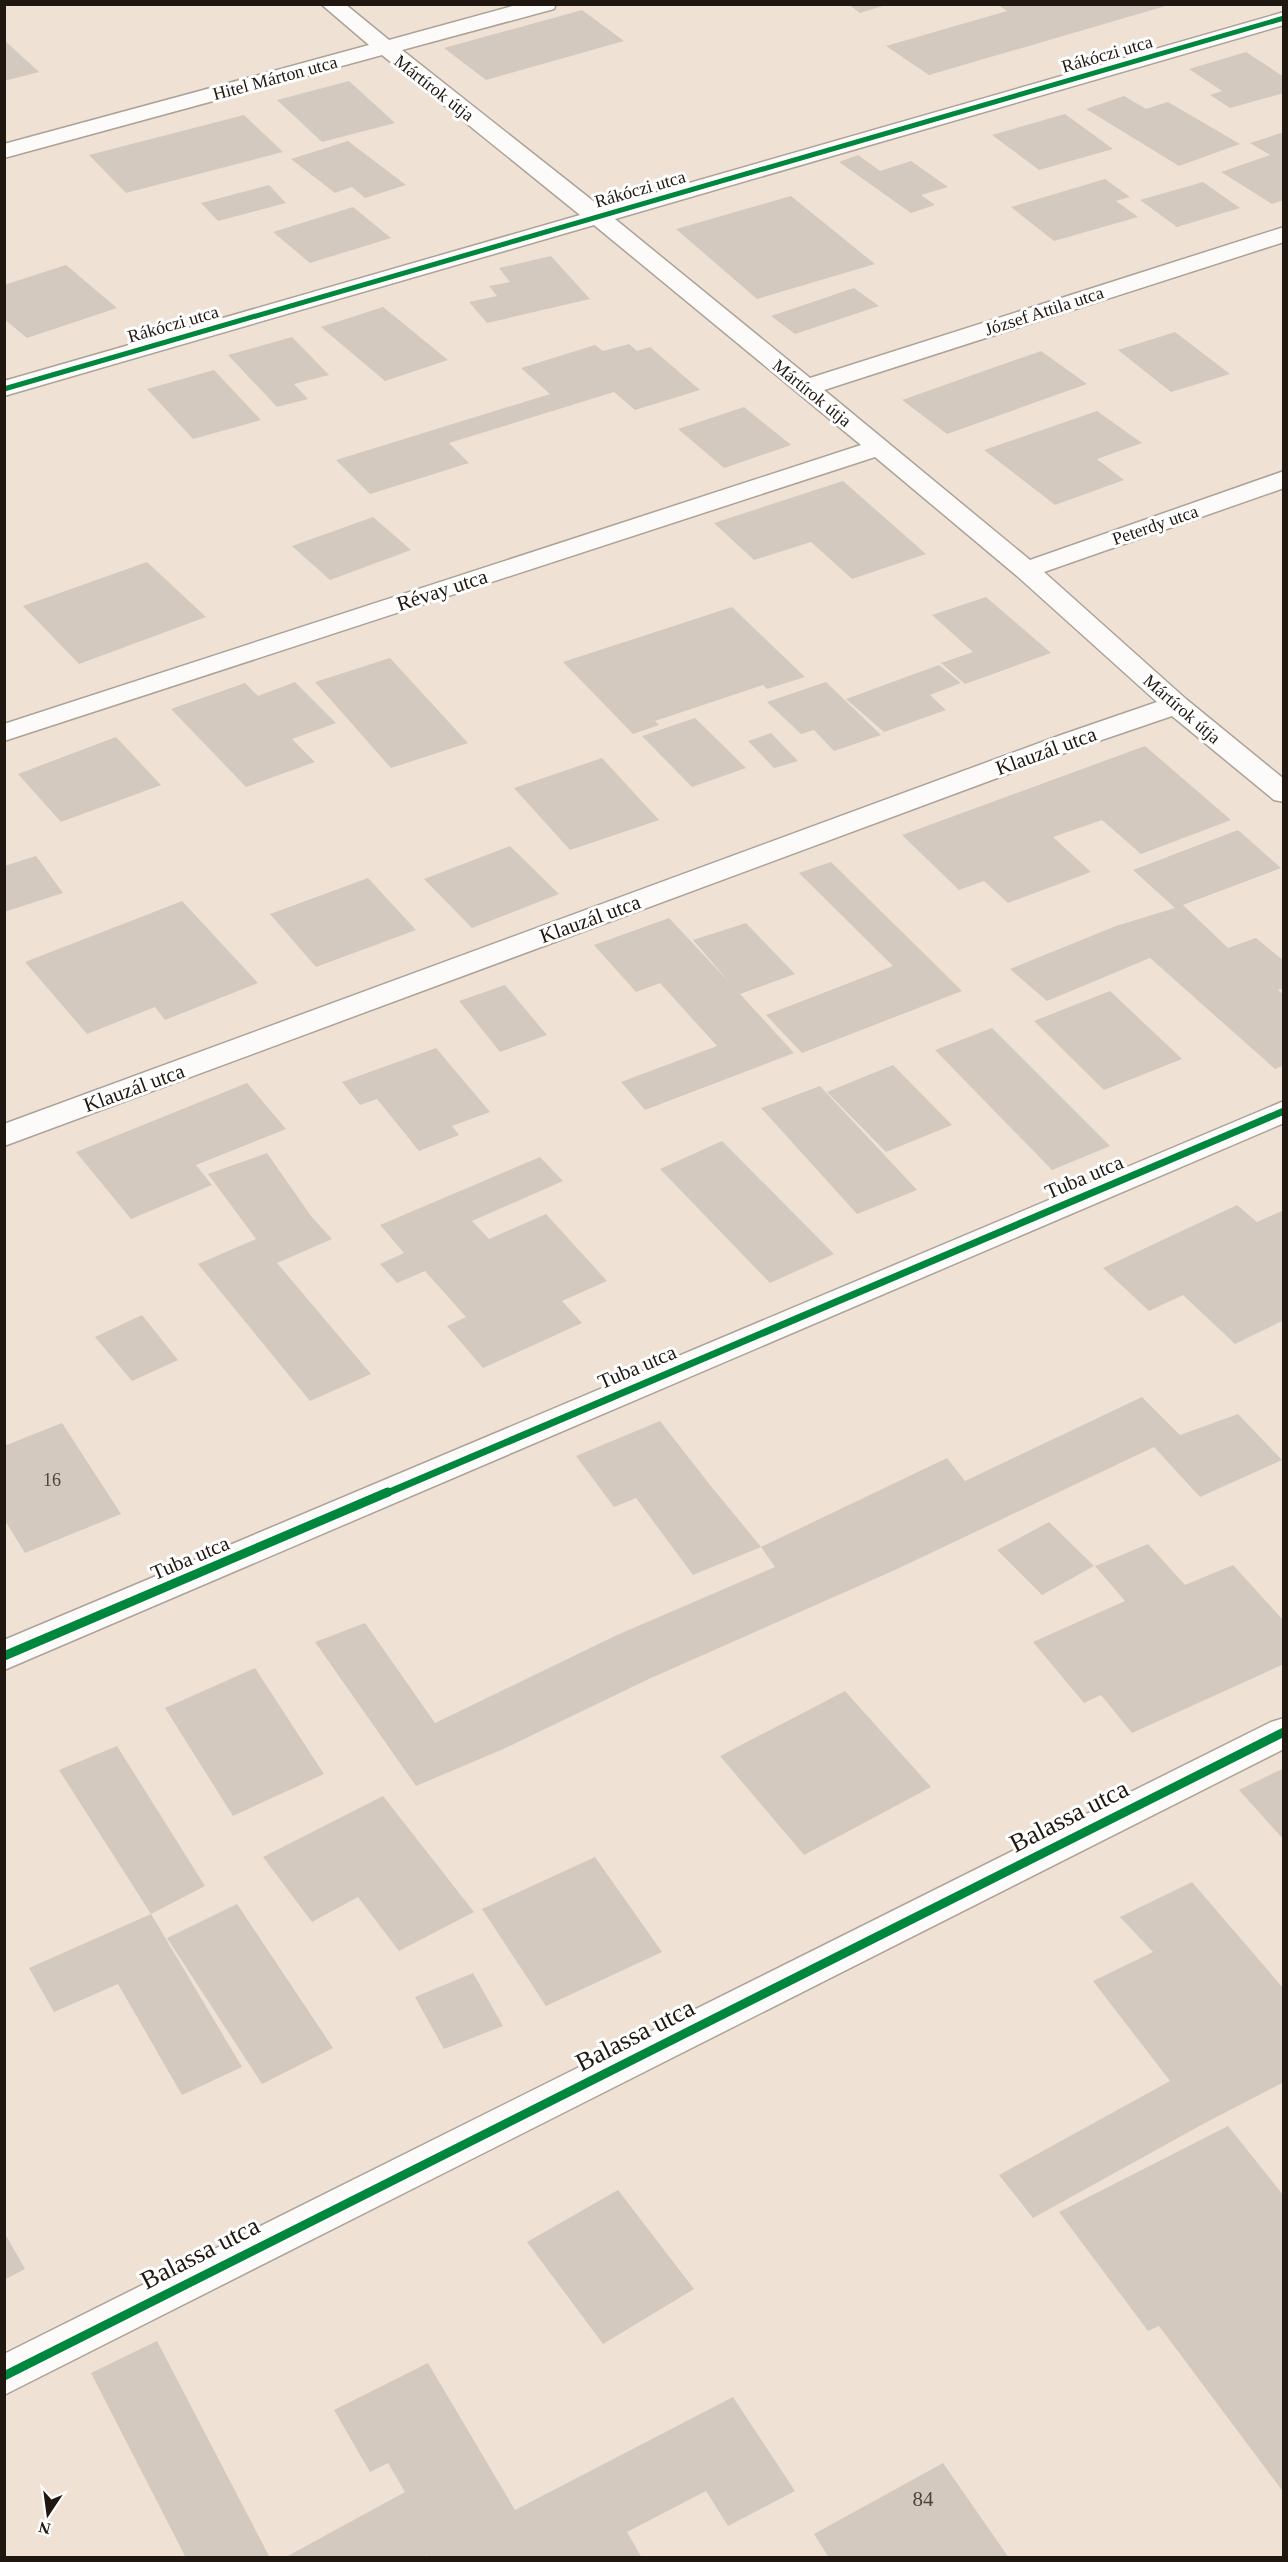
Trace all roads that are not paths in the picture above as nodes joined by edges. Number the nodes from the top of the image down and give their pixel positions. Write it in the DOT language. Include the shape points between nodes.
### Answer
graph roads {
  1 [pos="331,4"];
  2 [pos="546,4"];
  3 [pos="1284,18"];
  4 [pos="384,49"];
  5 [pos="4,151"];
  6 [pos="598,217"];
  7 [pos="1284,234"];
  8 [pos="805,388"];
  9 [pos="4,389"];
  10 [pos="879,447"];
  11 [pos="1284,479"];
  12 [pos="1026,570"];
  13 [pos="1176,705"];
  14 [pos="4,733"];
  15 [pos="1284,794"];
  16 [pos="1284,1111"];
  17 [pos="4,1136"];
  18 [pos="4,1656"];
  19 [pos="1284,1732"];
  20 [pos="4,2376"];
  1 -- 4 [label="street, Mártírok útja"];
  2 -- 4 [label="street, Hitel Márton utca"];
  3 -- 6 [label="street, Rákóczi utca"];
  4 -- 5 [label="street, Hitel Márton utca"];
  4 -- 6 [label="street, Mártírok útja"];
  6 -- 8 [label="street, Mártírok útja"];
  6 -- 9 [label="street, Rákóczi utca"];
  7 -- 8 [label="street, József Attila utca"];
  8 -- 10 [label="street, Mártírok útja"];
  10 -- 12 [label="street, Mártírok útja"];
  10 -- 14 [label="street, Révay utca"];
  11 -- 12 [label="street, Peterdy utca"];
  12 -- 13 [label="street, Mártírok útja"];
  13 -- 15 [label="street, Mártírok útja"];
  13 -- 17 [label="street, Klauzál utca"];
  16 -- 18 [label="street, Tuba utca"];
  19 -- 20 [label="street, Balassa utca"];
}
